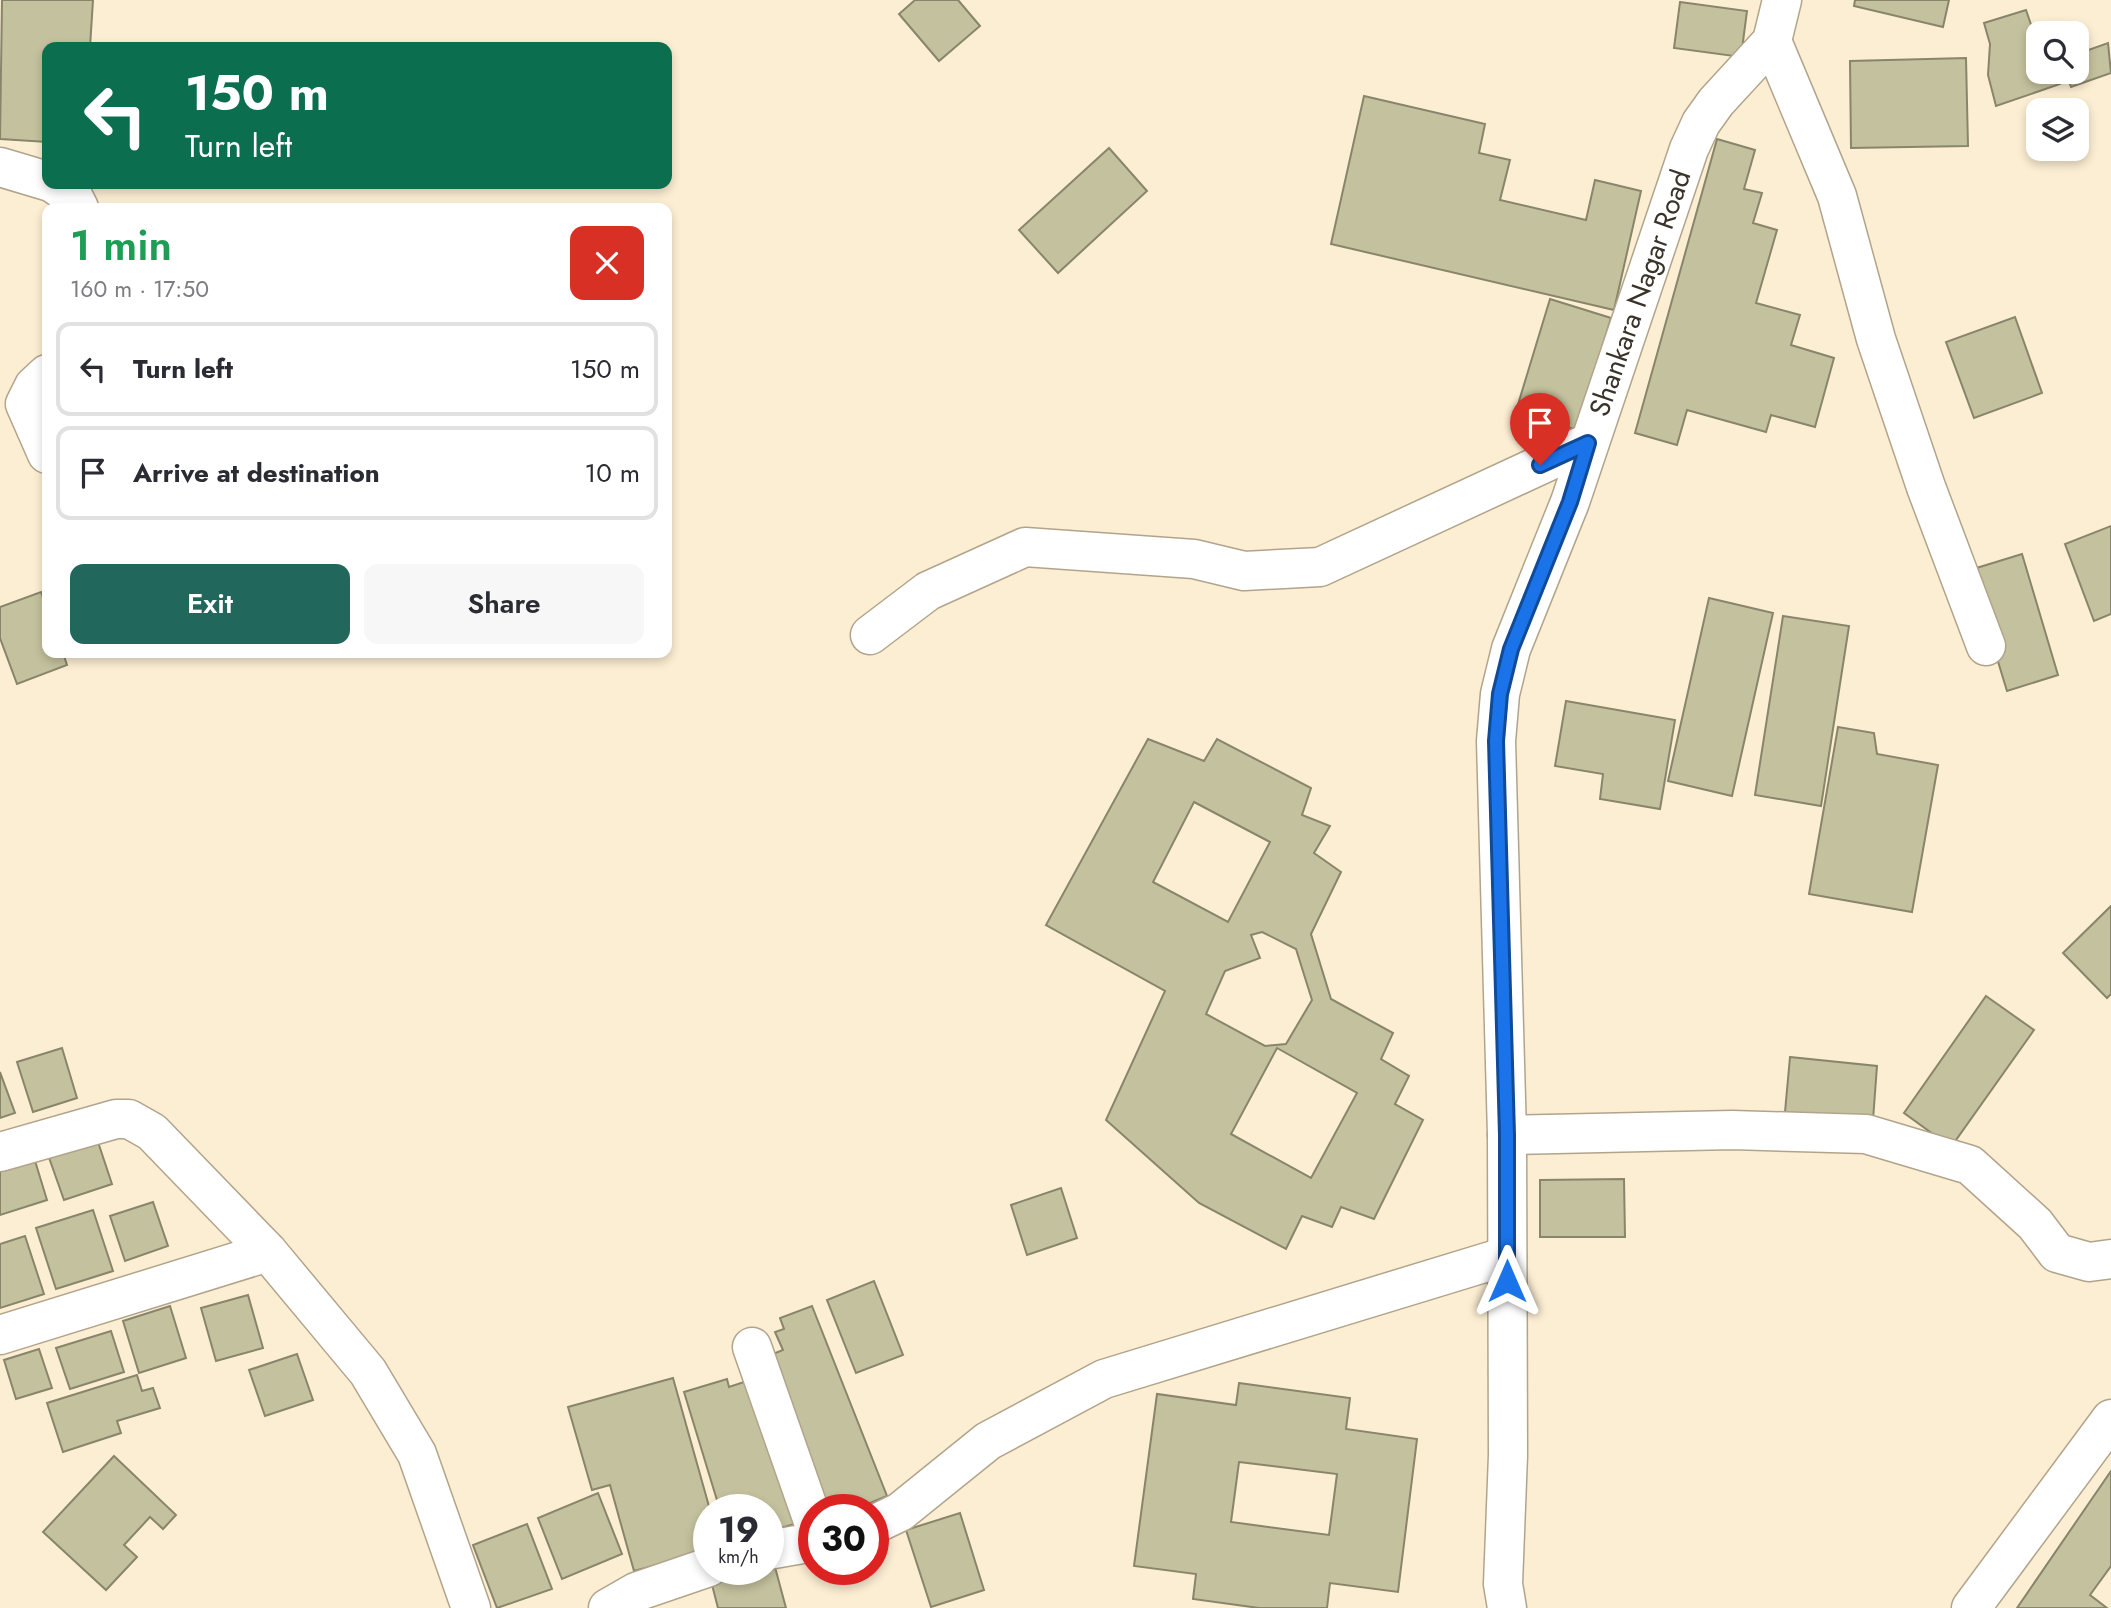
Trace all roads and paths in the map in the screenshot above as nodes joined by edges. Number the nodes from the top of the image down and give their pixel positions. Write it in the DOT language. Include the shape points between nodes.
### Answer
graph roads {
  1 [pos="1782,0"];
  2 [pos="1772,41"];
  3 [pos="0,167"];
  4 [pos="42,180"];
  5 [pos="61,189"];
  6 [pos="76,203"];
  7 [pos="42,379"];
  8 [pos="42,443"];
  9 [pos="1588,443"];
  10 [pos="870,635"];
  11 [pos="1986,646"];
  12 [pos="1507,1135"];
  13 [pos="0,1152"];
  14 [pos="268,1252"];
  15 [pos="1507,1256"];
  16 [pos="2111,1259"];
  17 [pos="0,1335"];
  18 [pos="752,1347"];
  19 [pos="2111,1419"];
  20 [pos="803,1494"];
  21 [pos="889,1517"];
  22 [pos="693,1572"];
  23 [pos="471,1608"];
  24 [pos="608,1608"];
  25 [pos="1507,1608"];
  26 [pos="1971,1608"];
  1 -- 2 [label="street, Shankara Nagar Road"];
  2 -- 9 [label="street, Shankara Nagar Road" via="1716,102 1689,149"];
  2 -- 11 [label="street" via="1837,196 1876,339"];
  3 -- 4 [label="street"];
  5 -- 6 [label="street"];
  7 -- 8 [label="street" via="24,404"];
  9 -- 10 [label="street" via="1320,567 1244,571 1194,559 1025,547 929,591"];
  9 -- 12 [label="street, Shankara Nagar Road" via="1570,502 1514,639 1500,694 1496,741"];
  12 -- 15 [label="street, Shankara Nagar Road"];
  12 -- 16 [label="street" via="1732,1129 1866,1134 1970,1165 2035,1224 2057,1253 2089,1262"];
  13 -- 14 [label="street" via="129,1119 152,1132"];
  14 -- 17 [label="street"];
  14 -- 23 [label="street" via="368,1372 418,1454"];
  15 -- 21 [label="street" via="1104,1379 988,1441"];
  15 -- 25 [label="street, Shankara Nagar Road" via="1503,1584"];
  18 -- 20 [label="street"];
  19 -- 26 [label="street"];
  22 -- 24 [label="street" via="636,1592"];
}
